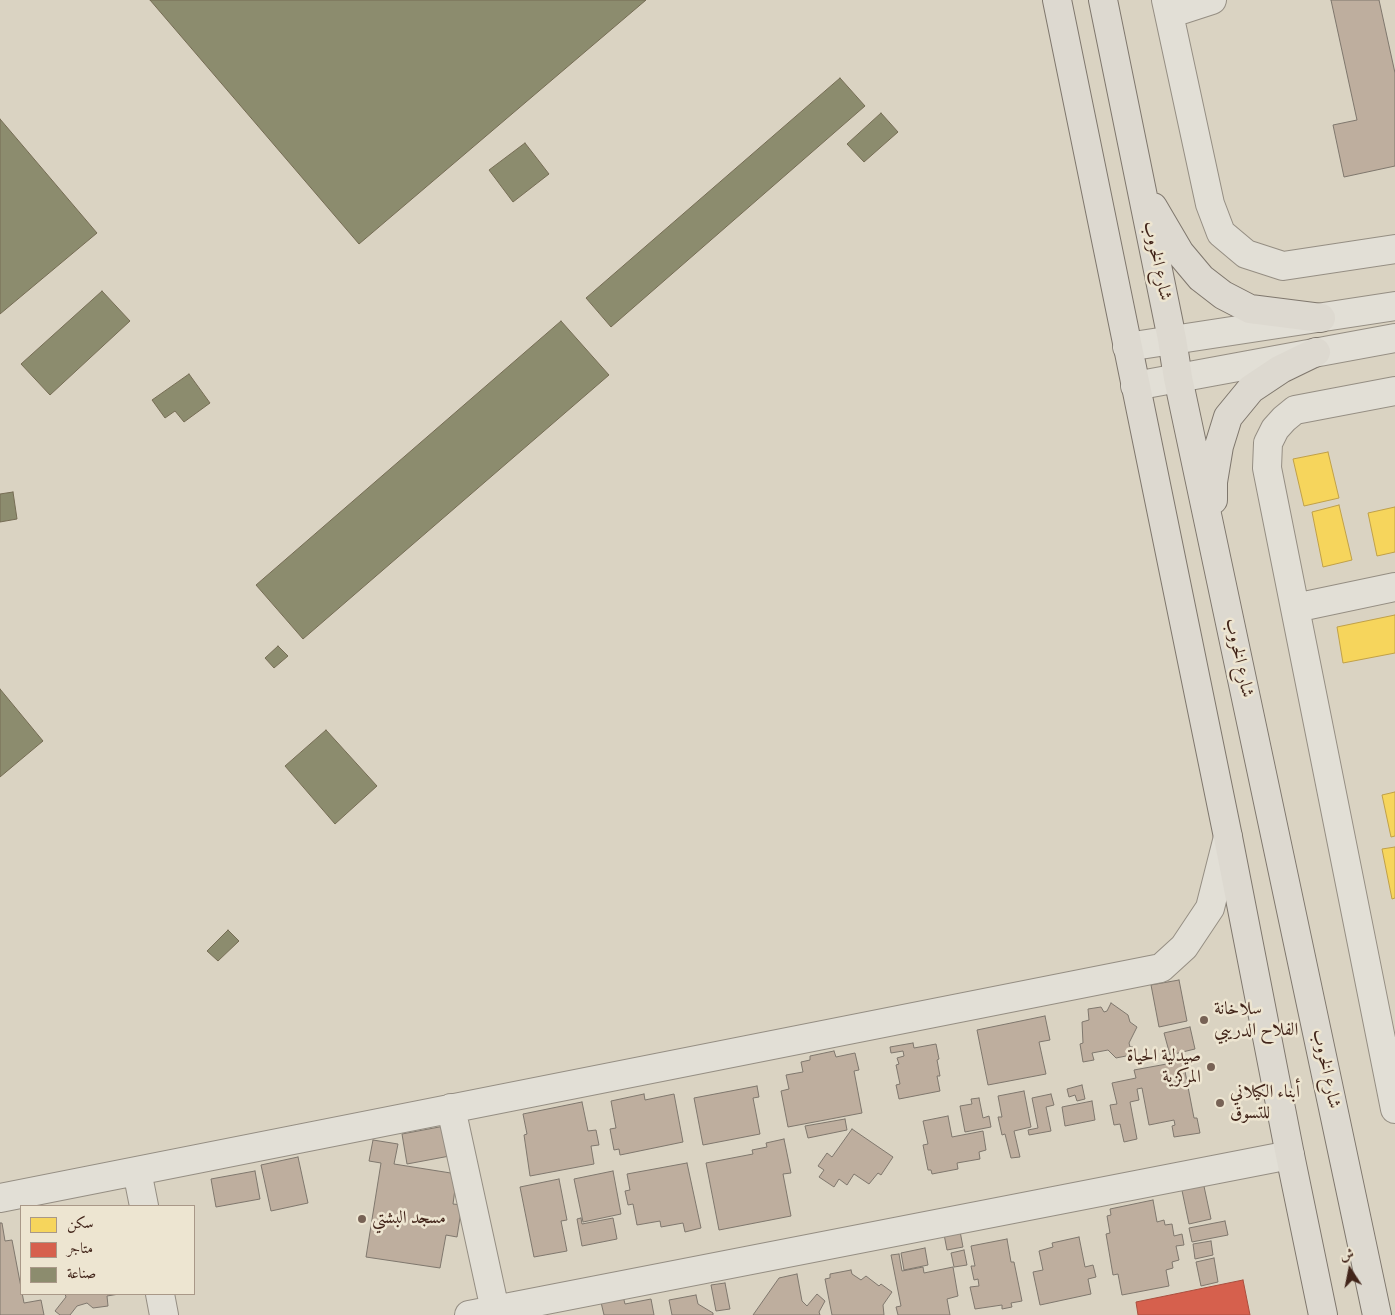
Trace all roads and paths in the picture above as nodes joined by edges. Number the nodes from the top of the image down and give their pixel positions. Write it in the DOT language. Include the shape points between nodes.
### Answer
graph roads {
  1 [pos="1057,0"];
  2 [pos="1104,0"];
  3 [pos="1212,0"];
  4 [pos="1167,7"];
  5 [pos="1141,187"];
  6 [pos="1395,250"];
  7 [pos="1395,306"];
  8 [pos="1321,318"];
  9 [pos="1395,338"];
  10 [pos="1172,339"];
  11 [pos="1127,347"];
  12 [pos="1316,352"];
  13 [pos="1178,378"];
  14 [pos="1135,386"];
  15 [pos="1395,391"];
  16 [pos="1213,542"];
  17 [pos="1395,587"];
  18 [pos="1295,608"];
  19 [pos="1228,837"];
  20 [pos="451,1108"];
  21 [pos="1395,1109"];
  22 [pos="1290,1155"];
  23 [pos="137,1171"];
  24 [pos="0,1198"];
  25 [pos="144,1205"];
  26 [pos="160,1295"];
  27 [pos="482,1313"];
  28 [pos="164,1315"];
  29 [pos="1323,1315"];
  30 [pos="1377,1315"];
  1 -- 11 [label="main road"];
  2 -- 5 [label="main road, شارع الخروب"];
  3 -- 4 [label="street"];
  4 -- 6 [label="street" via="1210,204 1222,233 1246,254 1284,266"];
  5 -- 8 [label="main road" via="1180,253 1201,278 1223,295 1250,309"];
  5 -- 10 [label="main road, شارع الخروب"];
  7 -- 8 [label="street"];
  8 -- 10 [label="street"];
  9 -- 12 [label="street"];
  10 -- 11 [label="street"];
  10 -- 13 [label="main road, شارع الخروب"];
  11 -- 14 [label="main road"];
  12 -- 13 [label="street"];
  12 -- 16 [label="main road" via="1281,369 1251,389 1228,417 1218,446 1213,482"];
  13 -- 14 [label="street"];
  13 -- 16 [label="main road, شارع الخروب"];
  14 -- 19 [label="main road"];
  15 -- 18 [label="street" via="1295,410 1279,424 1268,443 1267,468"];
  16 -- 30 [label="main road, شارع الخروب"];
  17 -- 18 [label="street"];
  18 -- 21 [label="street"];
  19 -- 20 [label="street" via="1210,908 1184,947 1161,968"];
  19 -- 22 [label="main road"];
  20 -- 23 [label="street"];
  20 -- 27 [label="street"];
  22 -- 27 [label="street"];
  22 -- 29 [label="main road"];
  23 -- 24 [label="street"];
  23 -- 25 [label="street"];
  26 -- 28 [label="street"];
}
